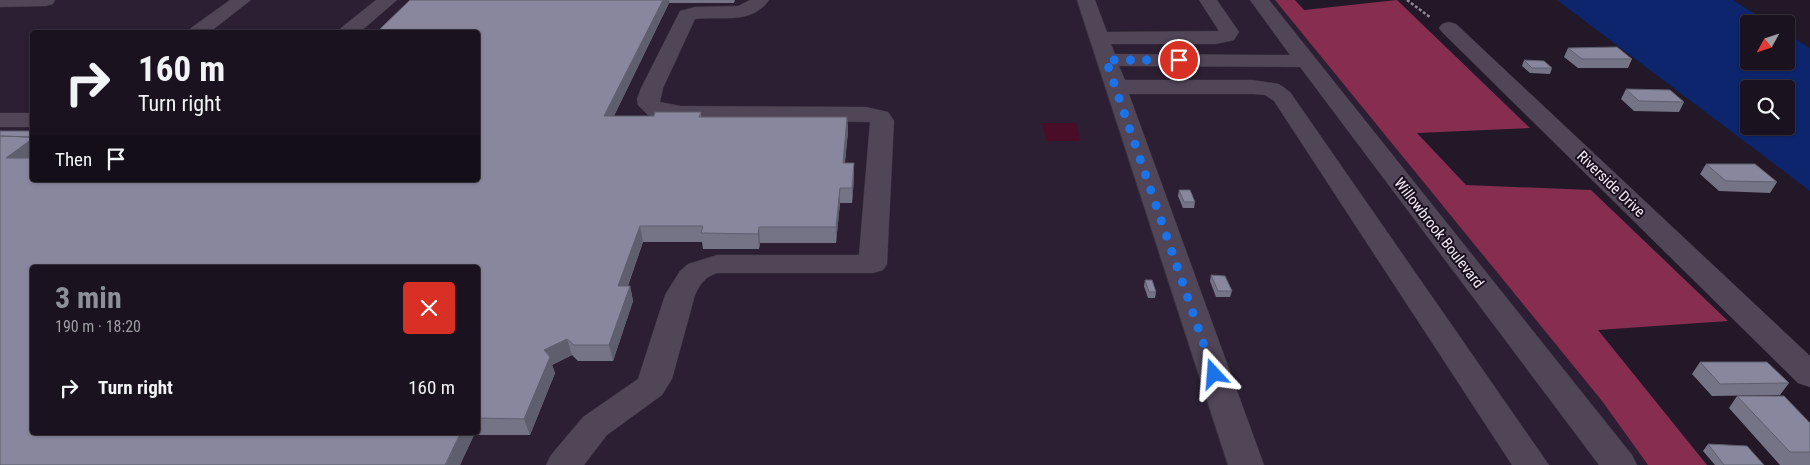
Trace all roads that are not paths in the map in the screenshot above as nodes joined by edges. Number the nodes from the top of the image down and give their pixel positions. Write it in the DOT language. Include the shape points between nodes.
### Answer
graph roads {
  1 [pos="46,0"];
  2 [pos="242,0"];
  3 [pos="388,0"];
  4 [pos="760,0"];
  5 [pos="1086,0"];
  6 [pos="1208,0"];
  7 [pos="1259,0"];
  8 [pos="0,1"];
  9 [pos="1449,28"];
  10 [pos="201,30"];
  11 [pos="350,30"];
  12 [pos="1098,38"];
  13 [pos="1106,60"];
  14 [pos="1306,61"];
  15 [pos="1115,87"];
  16 [pos="0,120"];
  17 [pos="30,120"];
  18 [pos="1810,375"];
  19 [pos="564,465"];
  20 [pos="1246,465"];
  21 [pos="1531,465"];
  22 [pos="1620,465"];
  1 -- 8 [label="street"];
  2 -- 10 [label="street"];
  3 -- 11 [label="street"];
  4 -- 19 [label="street" via="757,6 745,11 701,11 687,15 652,88 649,105 656,110 681,113 866,114 880,117 880,180 874,264 717,264 697,270 680,295 650,388 595,426"];
  5 -- 12 [label="street"];
  6 -- 12 [label="street" via="1229,32 1227,36"];
  7 -- 14 [label="street, Willowbrook Boulevard"];
  9 -- 18 [label="street, Riverside Drive"];
  12 -- 13 [label="street"];
  13 -- 14 [label="street"];
  13 -- 15 [label="street"];
  14 -- 22 [label="street, Willowbrook Boulevard"];
  15 -- 20 [label="street"];
  15 -- 21 [label="street" via="1253,87 1271,89 1282,97"];
  16 -- 17 [label="street"];
}
